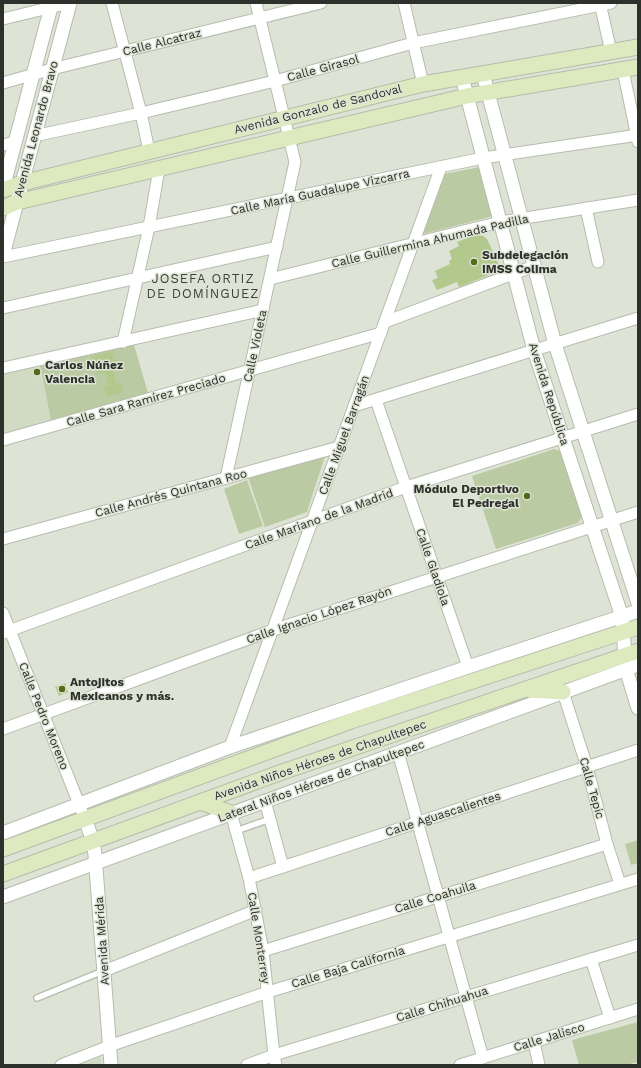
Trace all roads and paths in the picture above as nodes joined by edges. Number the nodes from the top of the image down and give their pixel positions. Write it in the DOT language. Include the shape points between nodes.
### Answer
graph roads {
  1 [pos="70,3"];
  2 [pos="112,3"];
  3 [pos="256,3"];
  4 [pos="321,3"];
  5 [pos="404,3"];
  6 [pos="611,3"];
  7 [pos="600,4"];
  8 [pos="52,5"];
  9 [pos="260,18"];
  10 [pos="3,19"];
  11 [pos="414,43"];
  12 [pos="638,47"];
  13 [pos="124,52"];
  14 [pos="611,52"];
  15 [pos="638,67"];
  16 [pos="52,69"];
  17 [pos="623,70"];
  18 [pos="483,74"];
  19 [pos="33,75"];
  20 [pos="462,77"];
  21 [pos="275,80"];
  22 [pos="3,83"];
  23 [pos="423,84"];
  24 [pos="488,92"];
  25 [pos="467,96"];
  26 [pos="141,113"];
  27 [pos="284,118"];
  28 [pos="34,136"];
  29 [pos="289,138"];
  30 [pos="638,138"];
  31 [pos="9,144"];
  32 [pos="149,151"];
  33 [pos="504,155"];
  34 [pos="483,158"];
  35 [pos="441,167"];
  36 [pos="159,168"];
  37 [pos="22,183"];
  38 [pos="3,189"];
  39 [pos="287,198"];
  40 [pos="638,200"];
  41 [pos="17,202"];
  42 [pos="3,208"];
  43 [pos="586,208"];
  44 [pos="521,218"];
  45 [pos="500,222"];
  46 [pos="149,227"];
  47 [pos="413,244"];
  48 [pos="276,248"];
  49 [pos="3,256"];
  50 [pos="598,262"];
  51 [pos="534,266"];
  52 [pos="514,274"];
  53 [pos="137,279"];
  54 [pos="270,279"];
  55 [pos="3,308"];
  56 [pos="263,310"];
  57 [pos="638,318"];
  58 [pos="385,322"];
  59 [pos="380,334"];
  60 [pos="123,342"];
  61 [pos="555,344"];
  62 [pos="534,350"];
  63 [pos="3,368"];
  64 [pos="250,371"];
  65 [pos="376,400"];
  66 [pos="354,406"];
  67 [pos="638,414"];
  68 [pos="583,432"];
  69 [pos="563,438"];
  70 [pos="3,440"];
  71 [pos="339,447"];
  72 [pos="226,478"];
  73 [pos="406,487"];
  74 [pos="638,512"];
  75 [pos="611,520"];
  76 [pos="312,521"];
  77 [pos="592,526"];
  78 [pos="3,539"];
  79 [pos="436,576"];
  80 [pos="638,603"];
  81 [pos="638,612"];
  82 [pos="3,613"];
  83 [pos="623,624"];
  84 [pos="638,627"];
  85 [pos="273,630"];
  86 [pos="6,632"];
  87 [pos="632,660"];
  88 [pos="468,667"];
  89 [pos="525,689"];
  90 [pos="563,692"];
  91 [pos="638,708"];
  92 [pos="44,714"];
  93 [pos="3,729"];
  94 [pos="230,747"];
  95 [pos="638,750"];
  96 [pos="398,752"];
  97 [pos="587,767"];
  98 [pos="265,801"];
  99 [pos="200,802"];
  100 [pos="79,805"];
  101 [pos="231,813"];
  102 [pos="85,819"];
  103 [pos="270,819"];
  104 [pos="418,823"];
  105 [pos="236,831"];
  106 [pos="3,833"];
  107 [pos="93,841"];
  108 [pos="607,844"];
  109 [pos="3,849"];
  110 [pos="96,863"];
  111 [pos="283,867"];
  112 [pos="3,874"];
  113 [pos="248,878"];
  114 [pos="638,879"];
  115 [pos="620,884"];
  116 [pos="438,896"];
  117 [pos="3,897"];
  118 [pos="256,910"];
  119 [pos="449,937"];
  120 [pos="638,945"];
  121 [pos="263,951"];
  122 [pos="591,959"];
  123 [pos="104,971"];
  124 [pos="268,992"];
  125 [pos="466,997"];
  126 [pos="37,998"];
  127 [pos="638,1009"];
  128 [pos="610,1018"];
  129 [pos="534,1042"];
  130 [pos="109,1046"];
  131 [pos="483,1058"];
  132 [pos="274,1062"];
  133 [pos="61,1065"];
  134 [pos="111,1065"];
  135 [pos="247,1065"];
  136 [pos="460,1065"];
  137 [pos="539,1065"];
  1 -- 8 [label="street"];
  1 -- 16 [label="street, Avenida Leonardo Bravo"];
  2 -- 13 [label="street"];
  3 -- 9 [label="street, Calle Violeta"];
  4 -- 9 [label="street, Calle Alcatraz"];
  5 -- 11 [label="street"];
  6 -- 7 [label="street, Calle Girasol"];
  7 -- 11 [label="street, Calle Girasol"];
  7 -- 14 [label="street"];
  8 -- 10 [label="street"];
  8 -- 19 [label="street, Avenida Leonardo Bravo"];
  9 -- 13 [label="street, Calle Alcatraz"];
  9 -- 21 [label="street, Calle Violeta"];
  11 -- 21 [label="street, Calle Girasol"];
  11 -- 23 [label="street"];
  12 -- 14 [label="main road, Avenida Gonzalo de Sandoval"];
  13 -- 16 [label="street, Calle Alcatraz"];
  13 -- 26 [label="street"];
  14 -- 18 [label="main road, Avenida Gonzalo de Sandoval"];
  15 -- 17 [label="main road, Avenida Gonzalo de Sandoval"];
  16 -- 19 [label="street, Calle Alcatraz"];
  16 -- 28 [label="street, Avenida Leonardo Bravo"];
  17 -- 24 [label="main road, Avenida Gonzalo de Sandoval"];
  17 -- 30 [label="street"];
  18 -- 20 [label="main road, Avenida Gonzalo de Sandoval"];
  18 -- 24 [label="street, Avenida República"];
  19 -- 22 [label="street, Calle Alcatraz"];
  19 -- 31 [label="street, Avenida Leonardo Bravo"];
  20 -- 23 [label="main road, Avenida Gonzalo de Sandoval"];
  20 -- 25 [label="street, Avenida República"];
  21 -- 26 [label="street, Calle Girasol"];
  21 -- 27 [label="street, Calle Violeta"];
  23 -- 27 [label="main road, Avenida Gonzalo de Sandoval"];
  24 -- 25 [label="main road, Avenida Gonzalo de Sandoval"];
  24 -- 33 [label="street, Avenida República"];
  25 -- 29 [label="main road, Avenida Gonzalo de Sandoval"];
  25 -- 34 [label="street, Avenida República"];
  26 -- 28 [label="street, Calle Girasol"];
  26 -- 32 [label="street"];
  27 -- 29 [label="street, Calle Violeta"];
  27 -- 32 [label="main road, Avenida Gonzalo de Sandoval"];
  28 -- 37 [label="street, Avenida Leonardo Bravo"];
  29 -- 36 [label="main road, Avenida Gonzalo de Sandoval"];
  29 -- 39 [label="street, Calle Violeta" via="295,162"];
  30 -- 33 [label="street, Calle María Guadalupe Vizcarra"];
  31 -- 38 [label="street, Avenida Leonardo Bravo"];
  32 -- 37 [label="main road, Avenida Gonzalo de Sandoval"];
  33 -- 34 [label="street, Calle María Guadalupe Vizcarra"];
  33 -- 44 [label="street, Avenida República"];
  34 -- 35 [label="street, Calle María Guadalupe Vizcarra"];
  34 -- 45 [label="street, Avenida República"];
  35 -- 39 [label="street, Calle María Guadalupe Vizcarra"];
  35 -- 47 [label="street, Calle Miguel Barragán"];
  36 -- 41 [label="main road, Avenida Gonzalo de Sandoval"];
  36 -- 46 [label="street"];
  37 -- 38 [label="main road, Avenida Gonzalo de Sandoval"];
  37 -- 41 [label="street, Avenida Leonardo Bravo"];
  39 -- 46 [label="street, Calle María Guadalupe Vizcarra"];
  39 -- 48 [label="street, Calle Violeta"];
  40 -- 43 [label="street, Calle Guillermina Ahumada Padilla"];
  41 -- 42 [label="main road, Avenida Gonzalo de Sandoval"];
  41 -- 49 [label="street, Avenida Leonardo Bravo"];
  43 -- 44 [label="street, Calle Guillermina Ahumada Padilla"];
  43 -- 50 [label="street"];
  44 -- 45 [label="street, Calle Guillermina Ahumada Padilla"];
  44 -- 51 [label="street, Avenida República"];
  45 -- 47 [label="street, Calle Guillermina Ahumada Padilla"];
  45 -- 52 [label="street, Avenida República"];
  46 -- 49 [label="street, Calle María Guadalupe Vizcarra"];
  46 -- 53 [label="street"];
  47 -- 54 [label="street, Calle Guillermina Ahumada Padilla"];
  47 -- 58 [label="street, Calle Miguel Barragán"];
  48 -- 53 [label="street"];
  48 -- 54 [label="street, Calle Violeta"];
  51 -- 52 [label="street"];
  51 -- 61 [label="street, Avenida República"];
  52 -- 58 [label="street"];
  52 -- 62 [label="street, Avenida República"];
  53 -- 55 [label="street"];
  53 -- 60 [label="street"];
  54 -- 56 [label="street, Calle Violeta"];
  56 -- 60 [label="street"];
  56 -- 64 [label="street, Calle Violeta"];
  57 -- 61 [label="street"];
  58 -- 59 [label="street, Calle Miguel Barragán"];
  59 -- 64 [label="street, Calle Sara Ramírez Preciado"];
  59 -- 66 [label="street, Calle Miguel Barragán"];
  60 -- 63 [label="street"];
  61 -- 62 [label="street"];
  61 -- 68 [label="street, Avenida República"];
  62 -- 65 [label="street"];
  62 -- 69 [label="street, Avenida República"];
  64 -- 70 [label="street, Calle Sara Ramírez Preciado"];
  64 -- 72 [label="street, Calle Violeta"];
  65 -- 66 [label="street"];
  65 -- 73 [label="street, Calle Gladiola"];
  66 -- 71 [label="street, Calle Miguel Barragán"];
  67 -- 68 [label="street, Calle Mariano de la Madrid"];
  68 -- 69 [label="street, Calle Mariano de la Madrid"];
  68 -- 75 [label="street, Avenida República"];
  69 -- 73 [label="street, Calle Mariano de la Madrid"];
  69 -- 77 [label="street, Avenida República"];
  71 -- 72 [label="street, Calle Andrés Quintana Roo"];
  71 -- 76 [label="street, Calle Miguel Barragán"];
  72 -- 78 [label="street, Calle Andrés Quintana Roo"];
  73 -- 76 [label="street, Calle Mariano de la Madrid"];
  73 -- 79 [label="street, Calle Gladiola"];
  74 -- 75 [label="street, Calle Ignacio López Rayón"];
  75 -- 77 [label="street, Calle Ignacio López Rayón"];
  75 -- 80 [label="street, Avenida República"];
  76 -- 85 [label="street, Calle Miguel Barragán"];
  76 -- 86 [label="street, Calle Mariano de la Madrid"];
  77 -- 79 [label="street, Calle Ignacio López Rayón"];
  77 -- 83 [label="street, Avenida República"];
  79 -- 85 [label="street, Calle Ignacio López Rayón"];
  79 -- 88 [label="street, Calle Gladiola"];
  81 -- 83 [label="street"];
  82 -- 86 [label="street, Calle Pedro Moreno"];
  83 -- 84 [label="main road, Avenida Niños Héroes de Chapultepec"];
  83 -- 87 [label="street, Avenida República"];
  83 -- 88 [label="street"];
  83 -- 102 [label="main road, Avenida Niños Héroes de Chapultepec"];
  85 -- 92 [label="street, Calle Ignacio López Rayón"];
  85 -- 94 [label="street, Calle Miguel Barragán"];
  86 -- 92 [label="street, Calle Pedro Moreno"];
  87 -- 89 [label="main road, Avenida Niños Héroes de Chapultepec"];
  87 -- 90 [label="street, Lateral Niños Héroes de Chapultepec"];
  87 -- 91 [label="street, Avenida República"];
  88 -- 94 [label="street"];
  89 -- 90 [label="main road"];
  89 -- 99 [label="main road, Avenida Niños Héroes de Chapultepec"];
  90 -- 96 [label="street, Lateral Niños Héroes de Chapultepec"];
  90 -- 97 [label="street, Calle Tepic"];
  92 -- 93 [label="street, Calle Ignacio López Rayón"];
  92 -- 100 [label="street, Calle Pedro Moreno"];
  94 -- 100 [label="street"];
  95 -- 97 [label="street, Calle Aguascalientes"];
  96 -- 98 [label="street, Lateral Niños Héroes de Chapultepec"];
  96 -- 104 [label="street"];
  97 -- 104 [label="street, Calle Aguascalientes"];
  97 -- 108 [label="street, Calle Tepic"];
  98 -- 101 [label="street, Lateral Niños Héroes de Chapultepec"];
  98 -- 103 [label="street"];
  99 -- 101 [label="main road"];
  99 -- 107 [label="main road, Avenida Niños Héroes de Chapultepec"];
  100 -- 102 [label="street, Calle Pedro Moreno"];
  100 -- 106 [label="street"];
  101 -- 105 [label="street, Calle Monterrey"];
  101 -- 110 [label="street, Lateral Niños Héroes de Chapultepec"];
  102 -- 107 [label="street, Avenida Mérida"];
  102 -- 109 [label="main road, Avenida Niños Héroes de Chapultepec"];
  103 -- 105 [label="lane"];
  103 -- 111 [label="street"];
  104 -- 111 [label="street, Calle Aguascalientes"];
  104 -- 116 [label="street"];
  105 -- 113 [label="street, Calle Monterrey"];
  107 -- 110 [label="street, Avenida Mérida"];
  107 -- 112 [label="main road, Avenida Niños Héroes de Chapultepec"];
  108 -- 115 [label="street, Calle Tepic"];
  108 -- 116 [label="street, Calle Coahuila"];
  110 -- 117 [label="street, Lateral Niños Héroes de Chapultepec"];
  110 -- 123 [label="street, Avenida Mérida"];
  111 -- 113 [label="street, Calle Aguascalientes"];
  113 -- 118 [label="street, Calle Monterrey"];
  114 -- 115 [label="street, Calle Baja California"];
  115 -- 119 [label="street, Calle Baja California"];
  116 -- 119 [label="street"];
  116 -- 121 [label="street, Calle Coahuila"];
  118 -- 121 [label="street, Calle Monterrey"];
  118 -- 123 [label="street"];
  119 -- 124 [label="street, Calle Baja California"];
  119 -- 125 [label="street"];
  120 -- 122 [label="street, Calle Chihuahua"];
  121 -- 124 [label="street, Calle Monterrey"];
  122 -- 125 [label="street, Calle Chihuahua"];
  122 -- 128 [label="street"];
  123 -- 126 [label="lane"];
  123 -- 130 [label="street, Avenida Mérida"];
  124 -- 130 [label="street, Calle Baja California"];
  124 -- 132 [label="street, Calle Monterrey"];
  125 -- 131 [label="street"];
  125 -- 132 [label="street, Calle Chihuahua"];
  127 -- 128 [label="street, Calle Jalisco"];
  128 -- 129 [label="street, Calle Jalisco"];
  129 -- 131 [label="street, Calle Jalisco"];
  129 -- 137 [label="street"];
  130 -- 133 [label="street, Calle Baja California"];
  130 -- 134 [label="street, Avenida Mérida"];
  131 -- 136 [label="street, Calle Jalisco"];
  132 -- 135 [label="street, Calle Chihuahua"];
}
